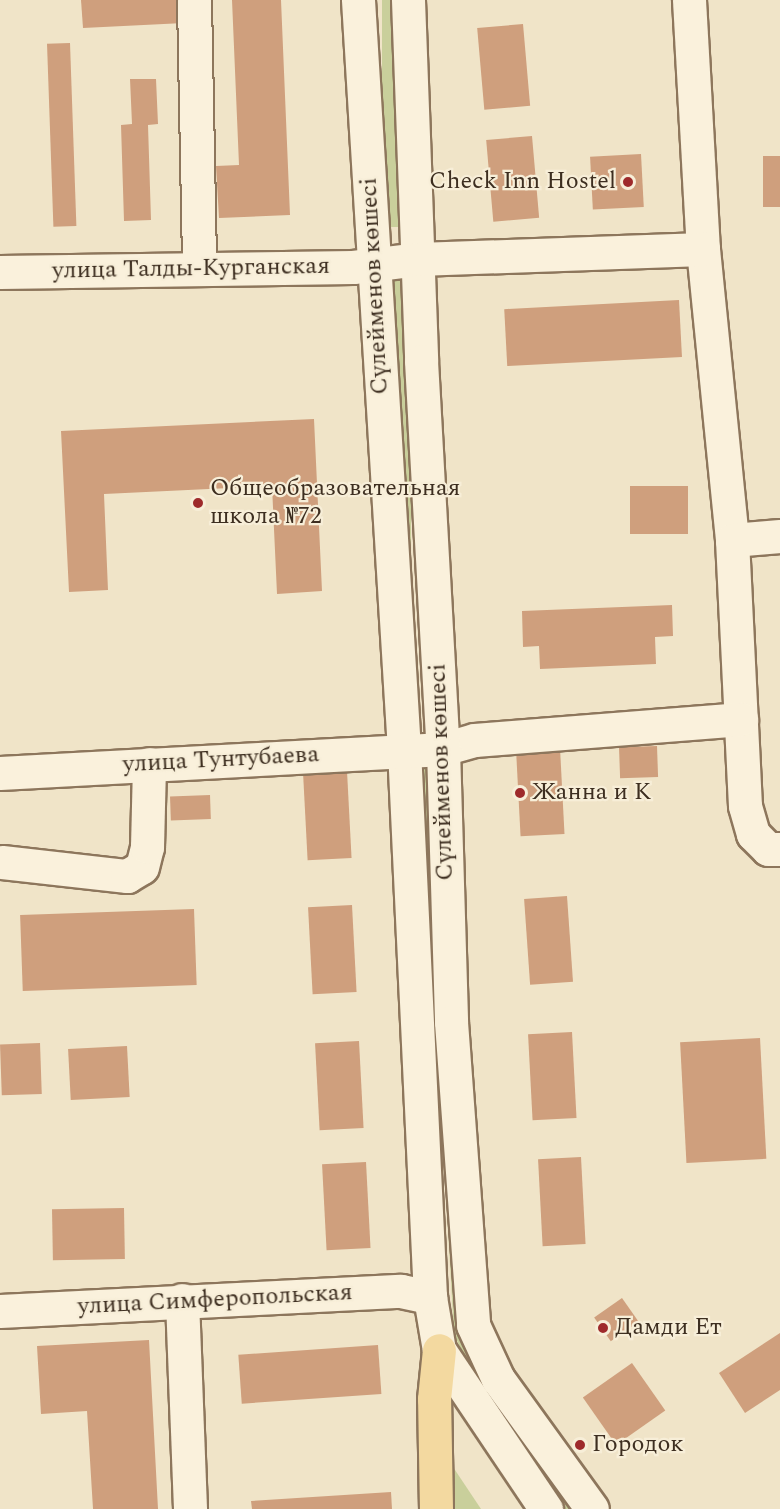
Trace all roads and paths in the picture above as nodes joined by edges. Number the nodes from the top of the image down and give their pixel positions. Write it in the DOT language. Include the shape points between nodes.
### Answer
graph roads {
  1 [pos="194,0"];
  2 [pos="358,0"];
  3 [pos="408,0"];
  4 [pos="689,0"];
  5 [pos="703,249"];
  6 [pos="418,259"];
  7 [pos="374,264"];
  8 [pos="199,269"];
  9 [pos="0,272"];
  10 [pos="780,536"];
  11 [pos="732,540"];
  12 [pos="741,719"];
  13 [pos="404,749"];
  14 [pos="443,749"];
  15 [pos="149,764"];
  16 [pos="0,772"];
  17 [pos="780,849"];
  18 [pos="2,862"];
  19 [pos="430,1297"];
  20 [pos="182,1300"];
  21 [pos="0,1311"];
  22 [pos="439,1350"];
  23 [pos="190,1509"];
  24 [pos="436,1509"];
  25 [pos="546,1509"];
  26 [pos="592,1509"];
  1 -- 8 [label="street"];
  2 -- 7 [label="street, Сүлейменов көшесі"];
  3 -- 6 [label="street, Сүлейменов көшесі"];
  4 -- 5 [label="street"];
  5 -- 6 [label="street, улица Талды-Курганская"];
  5 -- 11 [label="street"];
  6 -- 7 [label="street, улица Талды-Курганская"];
  6 -- 14 [label="street, Сүлейменов көшесі"];
  7 -- 8 [label="street, улица Талды-Курганская"];
  7 -- 13 [label="street, Сүлейменов көшесі"];
  8 -- 9 [label="street, улица Талды-Курганская"];
  10 -- 11 [label="street"];
  11 -- 12 [label="street"];
  12 -- 14 [label="street, улица Тунтубаева" via="474,740"];
  12 -- 17 [label="street" via="746,806 753,834 768,849"];
  13 -- 14 [label="street, улица Тунтубаева"];
  13 -- 15 [label="street, улица Тунтубаева"];
  13 -- 19 [label="street, Сүлейменов көшесі"];
  14 -- 26 [label="street, Сүлейменов көшесі" via="451,1022 473,1325 498,1379"];
  15 -- 16 [label="street, улица Тунтубаева"];
  15 -- 18 [label="street" via="147,847 142,867 127,876"];
  19 -- 20 [label="street, улица Симферопольская" via="401,1291"];
  19 -- 22 [label="street, Сүлейменов көшесі"];
  20 -- 21 [label="street, улица Симферопольская"];
  20 -- 23 [label="street"];
  22 -- 24 [label="main road" via="434,1399"];
  22 -- 25 [label="street, Сүлейменов көшесі"];
}
